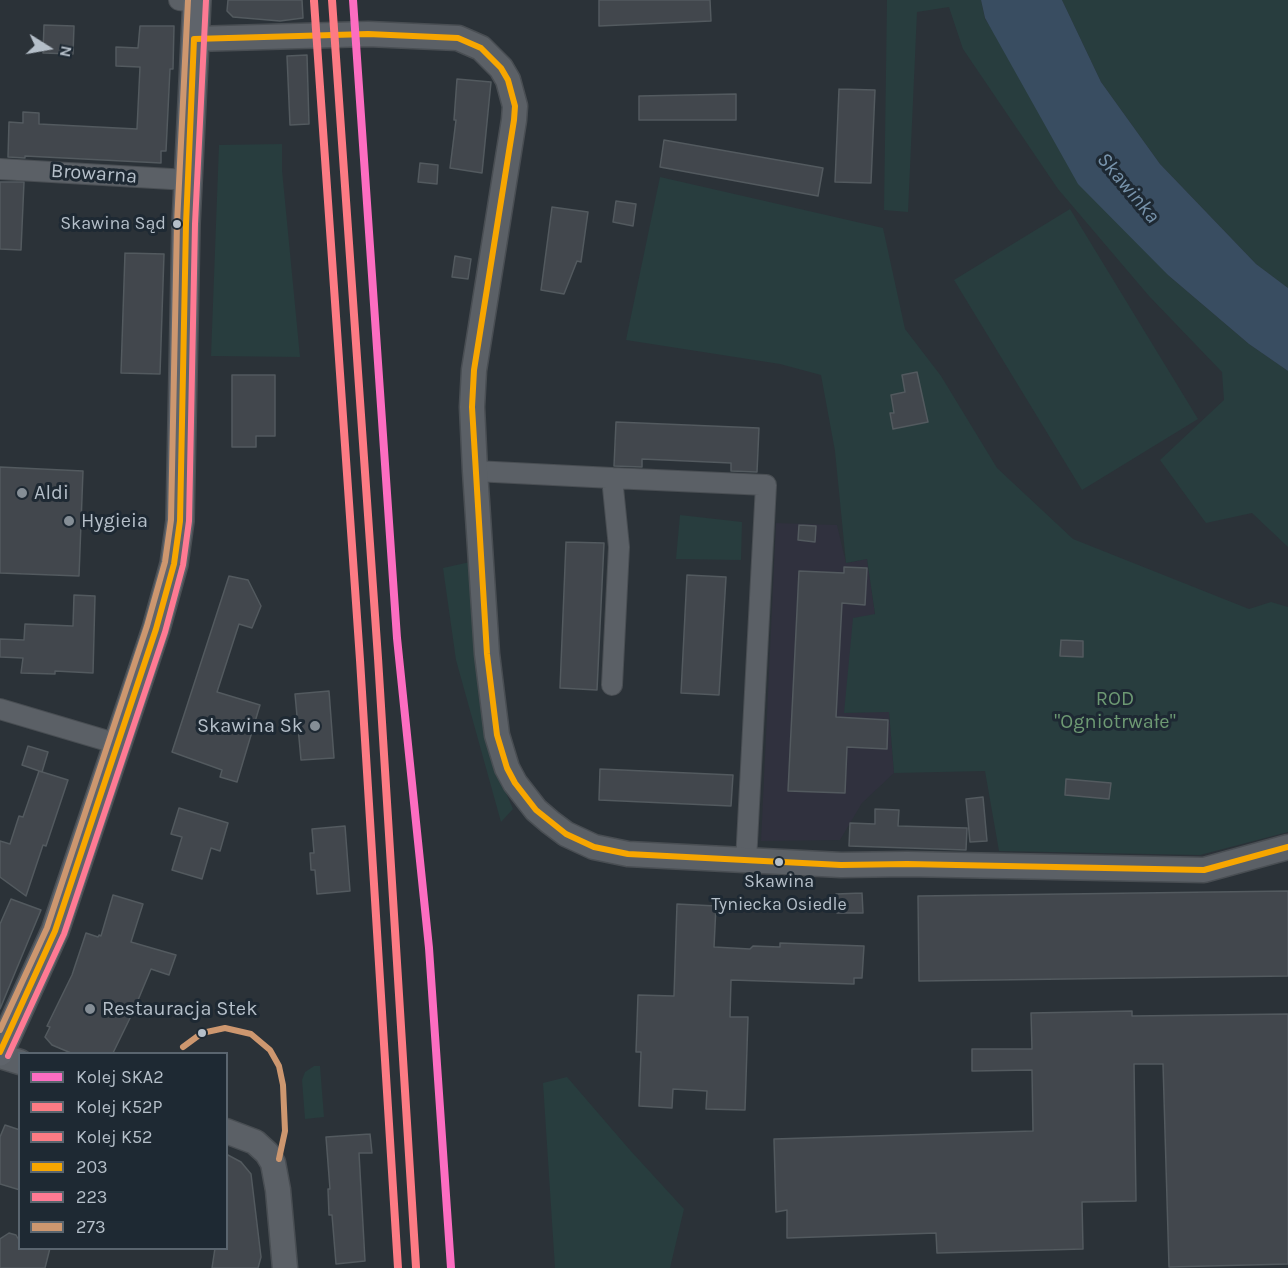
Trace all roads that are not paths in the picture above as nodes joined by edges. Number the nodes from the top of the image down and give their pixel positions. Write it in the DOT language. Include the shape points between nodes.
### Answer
graph roads {
  1 [pos="191,1"];
  2 [pos="194,39"];
  3 [pos="0,169"];
  4 [pos="188,180"];
  5 [pos="475,471"];
  6 [pos="612,478"];
  7 [pos="612,686"];
  8 [pos="0,709"];
  9 [pos="118,744"];
  10 [pos="1288,847"];
  11 [pos="746,861"];
  12 [pos="0,1054"];
  13 [pos="18,1061"];
  14 [pos="228,1132"];
  15 [pos="285,1268"];
  1 -- 2 [label="main road"];
  2 -- 4 [label="main road"];
  2 -- 5 [label="street" via="440,36 471,42 501,68 515,106 474,370"];
  3 -- 4 [label="street, Browarna"];
  4 -- 9 [label="main road" via="177,543 168,589"];
  5 -- 6 [label="street"];
  5 -- 11 [label="street" via="493,709 501,753 515,783 550,822 594,848 628,854"];
  6 -- 7 [label="street" via="619,547"];
  6 -- 11 [label="street" via="766,485"];
  8 -- 9 [label="street"];
  9 -- 12 [label="main road" via="52,939"];
  10 -- 11 [label="street" via="1204,870"];
  12 -- 13 [label="street"];
  14 -- 15 [label="street" via="255,1142 273,1163"];
}
